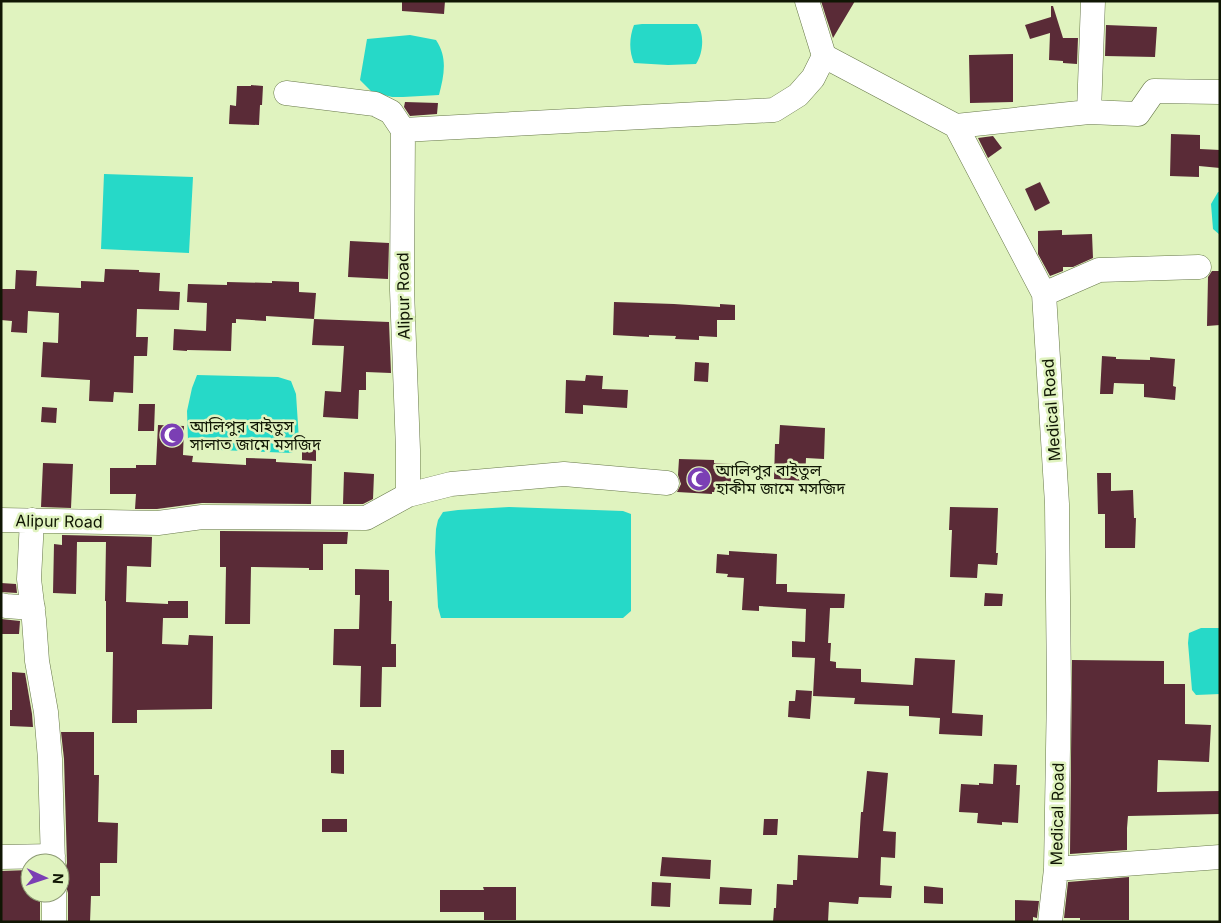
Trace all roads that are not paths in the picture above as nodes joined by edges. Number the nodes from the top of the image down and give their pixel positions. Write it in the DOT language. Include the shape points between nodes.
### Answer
graph roads {
  1 [pos="807,1"];
  2 [pos="1093,1"];
  3 [pos="824,56"];
  4 [pos="1220,92"];
  5 [pos="286,93"];
  6 [pos="1089,112"];
  7 [pos="956,126"];
  8 [pos="402,130"];
  9 [pos="1199,267"];
  10 [pos="1044,294"];
  11 [pos="667,483"];
  12 [pos="408,495"];
  13 [pos="1,520"];
  14 [pos="32,520"];
  15 [pos="1,604"];
  16 [pos="33,608"];
  17 [pos="53,853"];
  18 [pos="1,857"];
  19 [pos="1220,857"];
  20 [pos="20,858"];
  21 [pos="1056,869"];
  22 [pos="54,903"];
  23 [pos="54,922"];
  24 [pos="1050,922"];
  1 -- 3 [label="street"];
  2 -- 6 [label="street"];
  3 -- 7 [label="street"];
  3 -- 8 [label="street" via="813,78 798,95 774,110"];
  4 -- 6 [label="street" via="1154,91 1138,114"];
  5 -- 8 [label="street" via="375,104 391,112"];
  6 -- 7 [label="street"];
  7 -- 10 [label="street, Medical Road"];
  8 -- 12 [label="street, Alipur Road" via="402,290"];
  9 -- 10 [label="street" via="1099,270"];
  10 -- 21 [label="street, Medical Road" via="1057,504 1059,690"];
  11 -- 12 [label="street" via="564,474 451,484"];
  12 -- 14 [label="street, Alipur Road" via="366,518 202,517 158,523"];
  13 -- 14 [label="street, Alipur Road"];
  14 -- 16 [label="street" via="29,579"];
  15 -- 16 [label="street"];
  16 -- 17 [label="street" via="50,759"];
  18 -- 20 [label="street"];
  19 -- 21 [label="street"];
  21 -- 24 [label="street, Medical Road"];
  22 -- 23 [label="street"];
}
